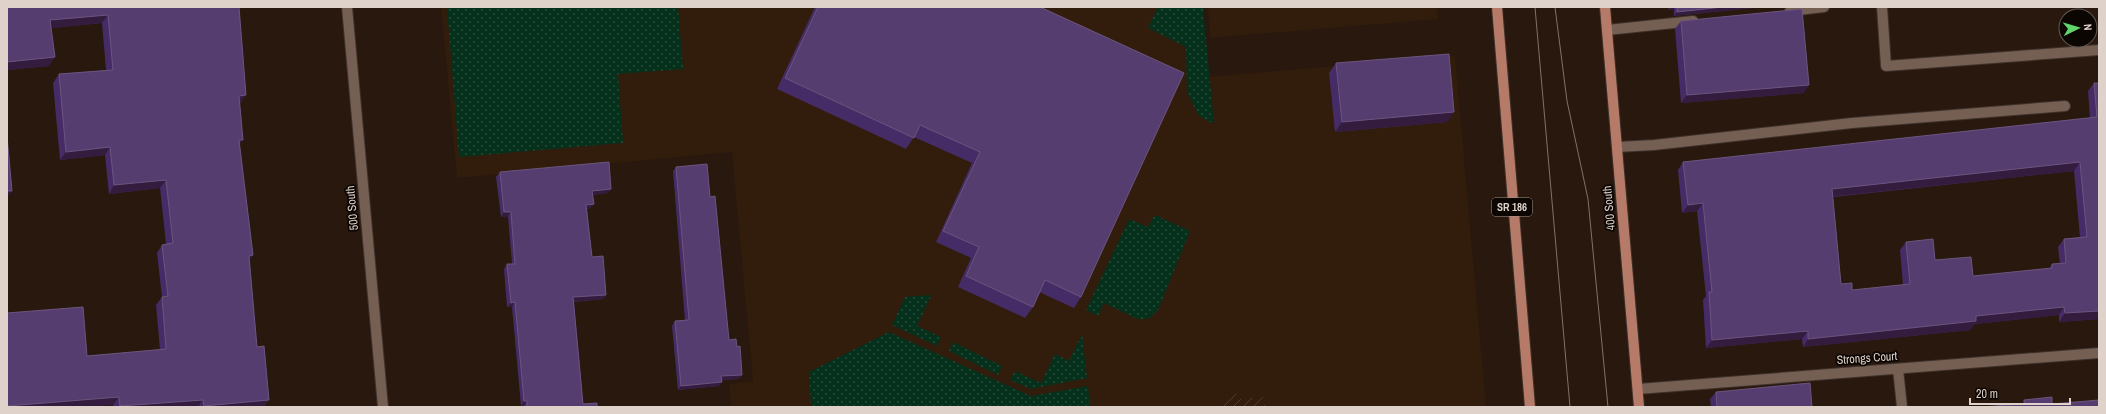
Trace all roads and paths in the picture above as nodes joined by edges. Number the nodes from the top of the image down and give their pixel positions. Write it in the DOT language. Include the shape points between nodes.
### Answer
graph roads {
  1 [pos="346,7"];
  2 [pos="1497,7"];
  3 [pos="1605,7"];
  4 [pos="1824,7"];
  5 [pos="1882,7"];
  6 [pos="1777,12"];
  7 [pos="1706,20"];
  8 [pos="1607,30"];
  9 [pos="2099,50"];
  10 [pos="2065,106"];
  11 [pos="1617,146"];
  12 [pos="2099,353"];
  13 [pos="1898,369"];
  14 [pos="1638,389"];
  15 [pos="383,407"];
  16 [pos="1530,407"];
  17 [pos="1639,407"];
  18 [pos="1902,407"];
  1 -- 15 [label="street, 500 South"];
  2 -- 16 [label="main road, SR 186"];
  3 -- 8 [label="main road, 400 South"];
  4 -- 6 [label="street"];
  5 -- 9 [label="street" via="1886,66"];
  7 -- 8 [label="street"];
  8 -- 11 [label="main road, 400 South"];
  10 -- 11 [label="street" via="1852,123 1654,145"];
  11 -- 14 [label="main road, 400 South"];
  12 -- 13 [label="street, Strongs Court"];
  13 -- 14 [label="street, Strongs Court"];
  13 -- 18 [label="street"];
  14 -- 17 [label="main road, 400 South"];
}
